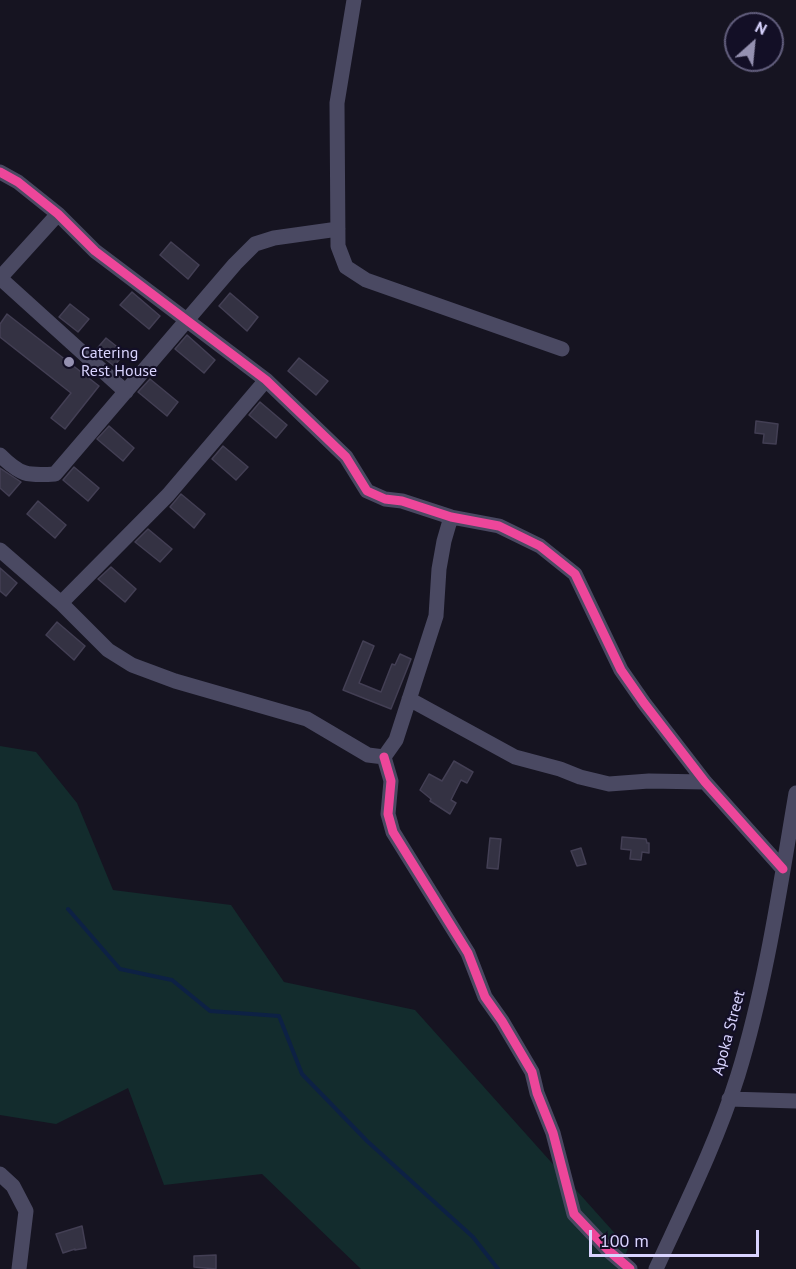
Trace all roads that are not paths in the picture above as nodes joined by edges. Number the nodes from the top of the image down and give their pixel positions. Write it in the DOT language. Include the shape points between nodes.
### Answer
graph roads {
  1 [pos="354,0"];
  2 [pos="0,172"];
  3 [pos="58,214"];
  4 [pos="338,229"];
  5 [pos="0,278"];
  6 [pos="188,320"];
  7 [pos="562,349"];
  8 [pos="266,380"];
  9 [pos="126,392"];
  10 [pos="0,455"];
  11 [pos="451,517"];
  12 [pos="0,550"];
  13 [pos="61,603"];
  14 [pos="410,699"];
  15 [pos="384,757"];
  16 [pos="705,782"];
  17 [pos="796,793"];
  18 [pos="783,869"];
  19 [pos="729,1099"];
  20 [pos="796,1101"];
  21 [pos="0,1174"];
  22 [pos="19,1269"];
  23 [pos="630,1269"];
  24 [pos="656,1269"];
  1 -- 4 [label="street" via="337,104"];
  2 -- 3 [label="street"];
  3 -- 5 [label="street"];
  3 -- 6 [label="street" via="95,251"];
  4 -- 6 [label="street" via="255,244"];
  4 -- 7 [label="street" via="338,246 346,267 366,280"];
  5 -- 9 [label="street"];
  6 -- 8 [label="street"];
  6 -- 9 [label="street"];
  8 -- 11 [label="street" via="346,457 367,491"];
  8 -- 13 [label="street" via="168,495"];
  9 -- 10 [label="street" via="55,474 16,471"];
  11 -- 14 [label="street" via="439,569 436,615"];
  11 -- 16 [label="street" via="499,526 540,546 575,574 621,670"];
  12 -- 13 [label="street"];
  13 -- 15 [label="street" via="108,650 132,665 308,719 368,755"];
  14 -- 15 [label="street" via="396,740"];
  14 -- 16 [label="street" via="515,757 580,777 609,784"];
  15 -- 23 [label="street" via="391,781 388,814 393,832 468,953 485,997 531,1072 553,1133 574,1214"];
  16 -- 18 [label="street"];
  17 -- 18 [label="street, Apoka Street"];
  18 -- 19 [label="street, Apoka Street" via="755,1013"];
  19 -- 20 [label="street"];
  19 -- 24 [label="street, Apoka Street"];
  21 -- 22 [label="street" via="13,1186 26,1211"];
}
